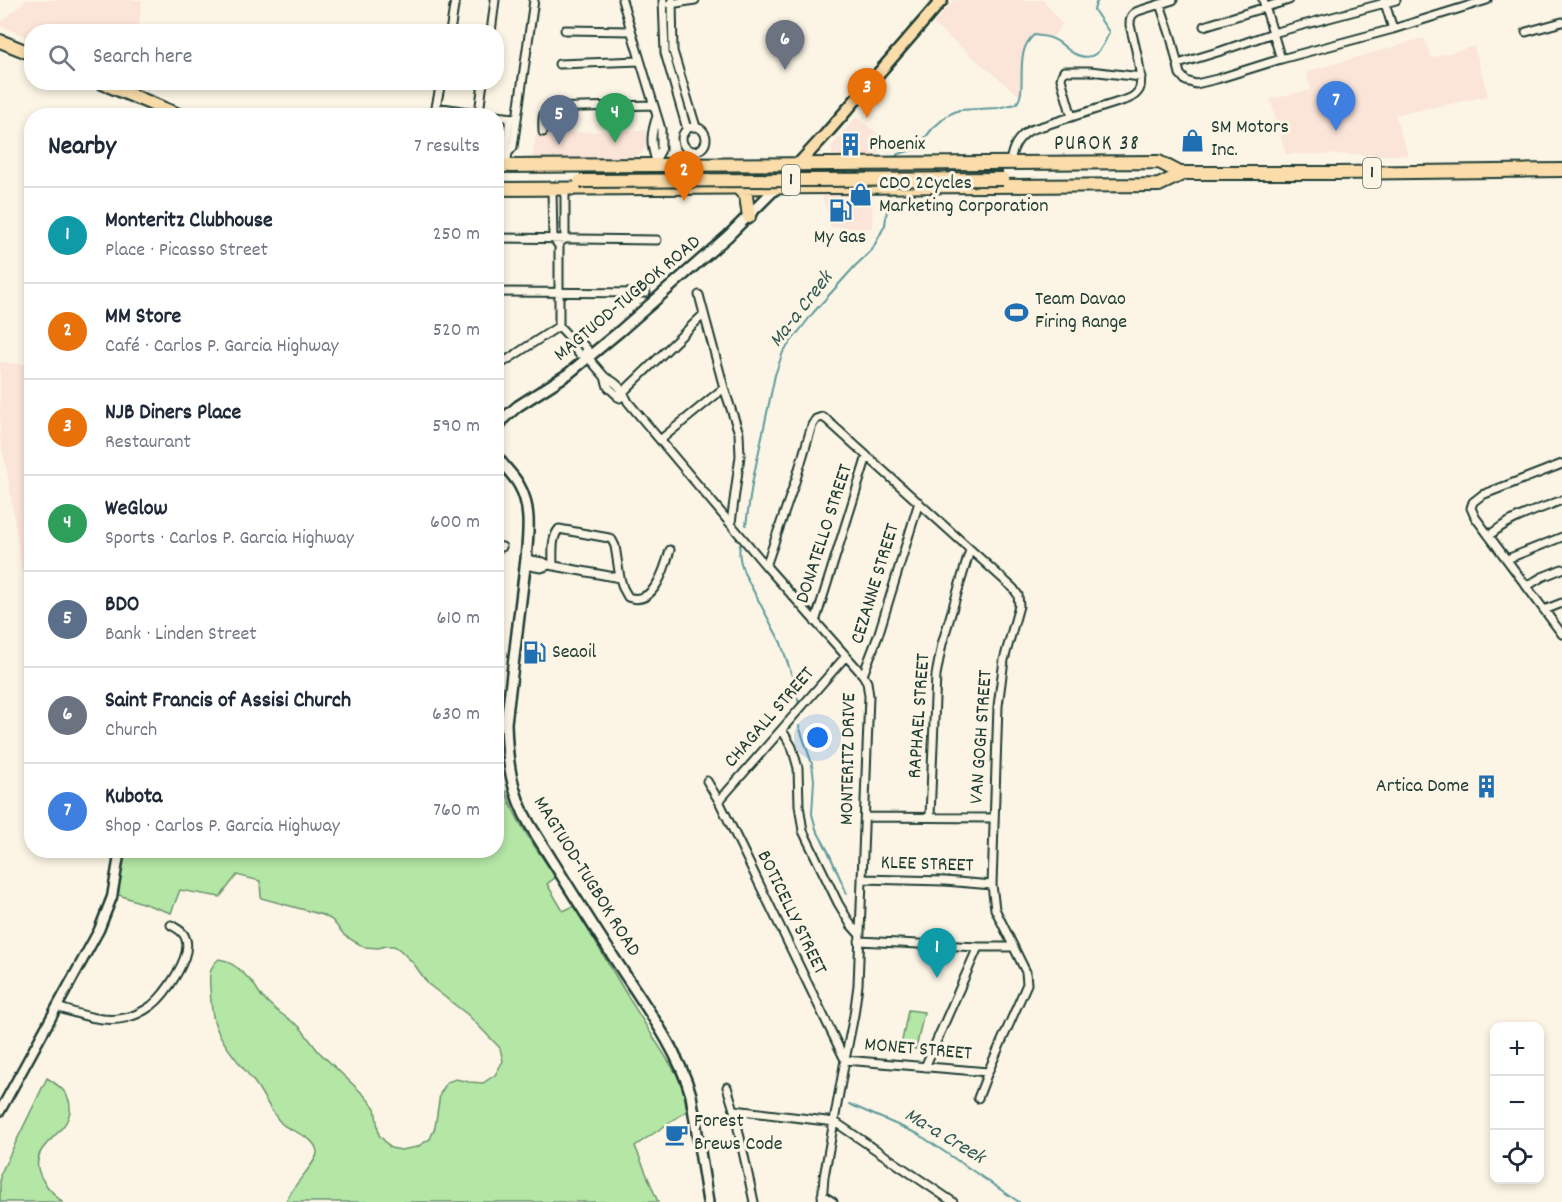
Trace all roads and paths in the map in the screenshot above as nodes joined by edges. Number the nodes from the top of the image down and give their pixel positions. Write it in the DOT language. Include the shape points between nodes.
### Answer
graph roads {
  1 [pos="455,0"];
  2 [pos="495,0"];
  3 [pos="534,0"];
  4 [pos="622,0"];
  5 [pos="694,0"];
  6 [pos="942,0"];
  7 [pos="1170,0"];
  8 [pos="1288,0"];
  9 [pos="1396,0"];
  10 [pos="1483,0"];
  11 [pos="664,2"];
  12 [pos="673,2"];
  13 [pos="1384,2"];
  14 [pos="1264,3"];
  15 [pos="1160,4"];
  16 [pos="1562,22"];
  17 [pos="451,24"];
  18 [pos="491,24"];
  19 [pos="1204,26"];
  20 [pos="1393,29"];
  21 [pos="565,30"];
  22 [pos="631,31"];
  23 [pos="1526,32"];
  24 [pos="1273,33"];
  25 [pos="0,41"];
  26 [pos="24,51"];
  27 [pos="1281,59"];
  28 [pos="640,62"];
  29 [pos="559,64"];
  30 [pos="1178,64"];
  31 [pos="1141,77"];
  32 [pos="119,90"];
  33 [pos="439,90"];
  34 [pos="482,90"];
  35 [pos="688,102"];
  36 [pos="680,104"];
  37 [pos="653,105"];
  38 [pos="162,108"];
  39 [pos="443,108"];
  40 [pos="480,108"];
  41 [pos="504,117"];
  42 [pos="1072,117"];
  43 [pos="514,118"];
  44 [pos="696,127"];
  45 [pos="687,129"];
  46 [pos="543,132"];
  47 [pos="694,151"];
  48 [pos="504,160"];
  49 [pos="656,162"];
  50 [pos="943,163"];
  51 [pos="986,163"];
  52 [pos="750,164"];
  53 [pos="798,164"];
  54 [pos="830,164"];
  55 [pos="865,164"];
  56 [pos="902,164"];
  57 [pos="600,165"];
  58 [pos="694,165"];
  59 [pos="725,165"];
  60 [pos="504,168"];
  61 [pos="504,168"];
  62 [pos="1562,170"];
  63 [pos="1005,171"];
  64 [pos="1177,173"];
  65 [pos="580,177"];
  66 [pos="504,182"];
  67 [pos="943,186"];
  68 [pos="986,186"];
  69 [pos="777,187"];
  70 [pos="830,187"];
  71 [pos="865,187"];
  72 [pos="902,187"];
  73 [pos="656,188"];
  74 [pos="694,188"];
  75 [pos="725,188"];
  76 [pos="744,188"];
  77 [pos="504,189"];
  78 [pos="559,189"];
  79 [pos="600,189"];
  80 [pos="748,217"];
  81 [pos="552,226"];
  82 [pos="565,226"];
  83 [pos="504,238"];
  84 [pos="553,238"];
  85 [pos="564,239"];
  86 [pos="657,240"];
  87 [pos="559,246"];
  88 [pos="504,292"];
  89 [pos="559,292"];
  90 [pos="646,293"];
  91 [pos="699,295"];
  92 [pos="703,315"];
  93 [pos="558,326"];
  94 [pos="587,355"];
  95 [pos="504,360"];
  96 [pos="605,377"];
  97 [pos="724,388"];
  98 [pos="624,391"];
  99 [pos="618,397"];
  100 [pos="628,402"];
  101 [pos="504,418"];
  102 [pos="660,440"];
  103 [pos="867,456"];
  104 [pos="1562,464"];
  105 [pos="504,465"];
  106 [pos="1562,500"];
  107 [pos="919,501"];
  108 [pos="731,523"];
  109 [pos="1489,536"];
  110 [pos="1562,537"];
  111 [pos="669,550"];
  112 [pos="970,550"];
  113 [pos="1507,559"];
  114 [pos="525,562"];
  115 [pos="551,566"];
  116 [pos="766,566"];
  117 [pos="1562,569"];
  118 [pos="620,578"];
  119 [pos="1527,586"];
  120 [pos="1562,603"];
  121 [pos="1544,610"];
  122 [pos="815,622"];
  123 [pos="1562,634"];
  124 [pos="846,656"];
  125 [pos="863,675"];
  126 [pos="504,702"];
  127 [pos="782,730"];
  128 [pos="504,734"];
  129 [pos="707,781"];
  130 [pos="718,801"];
  131 [pos="930,816"];
  132 [pos="865,817"];
  133 [pos="993,818"];
  134 [pos="119,858"];
  135 [pos="862,879"];
  136 [pos="992,885"];
  137 [pos="171,925"];
  138 [pos="859,938"];
  139 [pos="978,947"];
  140 [pos="1013,947"];
  141 [pos="57,1007"];
  142 [pos="845,1060"];
  143 [pos="925,1067"];
  144 [pos="988,1072"];
  145 [pos="728,1087"];
  146 [pos="3,1097"];
  147 [pos="978,1098"];
  148 [pos="734,1110"];
  149 [pos="0,1111"];
  150 [pos="835,1122"];
  151 [pos="822,1198"];
  152 [pos="708,1202"];
  153 [pos="754,1202"];
  154 [pos="833,1202"];
  155 [pos="953,1202"];
  1 -- 17 [label="street"];
  2 -- 18 [label="street"];
  3 -- 43 [label="street"];
  4 -- 22 [label="street"];
  5 -- 12 [label="street"];
  6 -- 53 [label="main road"];
  7 -- 15 [label="street"];
  8 -- 14 [label="street"];
  9 -- 13 [label="street"];
  10 -- 20 [label="street"];
  11 -- 12 [label="street"];
  11 -- 36 [label="street" via="665,53"];
  12 -- 35 [label="street" via="673,51"];
  13 -- 20 [label="street"];
  13 -- 24 [label="street"];
  14 -- 19 [label="street"];
  14 -- 24 [label="street"];
  15 -- 30 [label="street"];
  15 -- 31 [label="street" via="1134,13 1130,19"];
  16 -- 23 [label="street"];
  20 -- 27 [label="street"];
  21 -- 22 [label="street"];
  22 -- 28 [label="street"];
  24 -- 27 [label="street"];
  24 -- 30 [label="street"];
  25 -- 26 [label="highway"];
  27 -- 30 [label="street" via="1196,84 1182,78"];
  28 -- 29 [label="street"];
  28 -- 37 [label="street"];
  31 -- 42 [label="street" via="1133,97"];
  31 -- 42 [label="street" via="1064,72 1061,79"];
  32 -- 38 [label="highway"];
  33 -- 39 [label="street" via="436,107"];
  34 -- 40 [label="street"];
  35 -- 36 [label="street"];
  35 -- 44 [label="street"];
  36 -- 45 [label="street"];
  37 -- 46 [label="street" via="549,108 544,114"];
  37 -- 49 [label="street" via="662,144"];
  41 -- 43 [label="street"];
  42 -- 63 [label="street" via="1023,134"];
  43 -- 48 [label="street" via="513,147"];
  44 -- 45 [label="street"];
  44 -- 47 [label="street" via="706,134 706,142 702,149"];
  45 -- 47 [label="street" via="682,140"];
  47 -- 58 [label="street"];
  49 -- 57 [label="highway, 1"];
  49 -- 58 [label="highway, 1"];
  49 -- 73 [label="highway"];
  50 -- 51 [label="highway, 1"];
  50 -- 56 [label="highway, 1"];
  50 -- 67 [label="highway"];
  51 -- 63 [label="highway, 1"];
  51 -- 68 [label="highway"];
  52 -- 53 [label="highway, 1"];
  52 -- 59 [label="highway, 1"];
  52 -- 76 [label="highway"];
  53 -- 54 [label="highway, 1"];
  53 -- 69 [label="main road"];
  54 -- 55 [label="highway, 1"];
  54 -- 70 [label="highway"];
  55 -- 56 [label="highway, 1"];
  55 -- 71 [label="highway"];
  56 -- 72 [label="highway"];
  57 -- 60 [label="highway, 1"];
  57 -- 79 [label="highway"];
  58 -- 59 [label="highway, 1"];
  58 -- 74 [label="highway"];
  59 -- 75 [label="highway"];
  61 -- 65 [label="highway, 1"];
  62 -- 64 [label="highway, 1"];
  63 -- 64 [label="highway, 1" via="1159,178"];
  63 -- 65 [label="highway, 1, bridge"];
  64 -- 68 [label="highway, 1" via="1159,185"];
  65 -- 66 [label="highway, 1"];
  67 -- 68 [label="highway, 1"];
  67 -- 72 [label="highway, 1"];
  69 -- 70 [label="highway, 1"];
  69 -- 76 [label="highway, 1"];
  69 -- 80 [label="main road, MAGTUOD-TUGBOK ROAD"];
  70 -- 71 [label="highway, 1"];
  71 -- 72 [label="highway, 1"];
  73 -- 74 [label="highway, 1"];
  73 -- 79 [label="highway, 1"];
  74 -- 75 [label="highway, 1"];
  75 -- 76 [label="highway, 1"];
  76 -- 80 [label="highway"];
  77 -- 78 [label="highway, 1"];
  78 -- 79 [label="highway, 1"];
  78 -- 81 [label="street"];
  78 -- 82 [label="street"];
  80 -- 94 [label="main road, MAGTUOD-TUGBOK ROAD"];
  81 -- 82 [label="street"];
  81 -- 84 [label="street"];
  82 -- 85 [label="street"];
  83 -- 84 [label="street"];
  84 -- 85 [label="street"];
  84 -- 87 [label="street"];
  85 -- 86 [label="street"];
  85 -- 87 [label="street"];
  87 -- 89 [label="street"];
  88 -- 89 [label="street"];
  89 -- 90 [label="street"];
  89 -- 93 [label="street"];
  91 -- 92 [label="street"];
  92 -- 97 [label="street"];
  92 -- 98 [label="street"];
  93 -- 94 [label="street" via="572,339 577,338 587,349"];
  93 -- 95 [label="street"];
  94 -- 96 [label="street"];
  94 -- 101 [label="main road, MAGTUOD-TUGBOK ROAD" via="560,380"];
  96 -- 98 [label="street"];
  96 -- 99 [label="street"];
  97 -- 102 [label="street"];
  97 -- 108 [label="street" via="740,444"];
  98 -- 99 [label="street"];
  98 -- 100 [label="street, MONTERITZ DRIVE"];
  99 -- 100 [label="street, MONTERITZ DRIVE"];
  100 -- 102 [label="street, MONTERITZ DRIVE"];
  102 -- 108 [label="street, MONTERITZ DRIVE"];
  103 -- 107 [label="street, VAN GOGH STREET"];
  103 -- 116 [label="street, VAN GOGH STREET" via="826,419 819,417 812,424"];
  103 -- 122 [label="street, DONATELLO STREET"];
  104 -- 109 [label="street" via="1482,495 1472,505 1472,512"];
  105 -- 114 [label="main road, MAGTUOD-TUGBOK ROAD" via="523,494 528,523"];
  106 -- 109 [label="street" via="1514,518"];
  107 -- 112 [label="street, VAN GOGH STREET"];
  107 -- 125 [label="street, CEZANNE STREET"];
  108 -- 116 [label="street, MONTERITZ DRIVE"];
  109 -- 113 [label="street"];
  110 -- 113 [label="street"];
  111 -- 118 [label="street" via="658,582 643,598 628,597"];
  112 -- 131 [label="street, RAPHAEL STREET" via="936,675"];
  112 -- 133 [label="street, VAN GOGH STREET" via="1013,588 1019,600 1004,660 998,706"];
  113 -- 119 [label="street"];
  114 -- 115 [label="street"];
  114 -- 126 [label="main road, MAGTUOD-TUGBOK ROAD"];
  115 -- 118 [label="street"];
  115 -- 118 [label="street" via="555,535 561,529 612,540"];
  116 -- 122 [label="street, MONTERITZ DRIVE"];
  117 -- 119 [label="street"];
  119 -- 121 [label="street"];
  120 -- 121 [label="street"];
  121 -- 123 [label="street"];
  122 -- 124 [label="street, MONTERITZ DRIVE"];
  124 -- 125 [label="street, MONTERITZ DRIVE"];
  124 -- 127 [label="street, CHAGALL STREET"];
  125 -- 132 [label="street, MONTERITZ DRIVE" via="869,696"];
  127 -- 130 [label="street, CHAGALL STREET"];
  127 -- 138 [label="street" via="798,768 803,831"];
  128 -- 152 [label="main road, MAGTUOD-TUGBOK ROAD" via="521,810 652,1016 687,1082"];
  129 -- 130 [label="street, BOTICELLY STREET"];
  130 -- 142 [label="street, BOTICELLY STREET"];
  131 -- 132 [label="street"];
  131 -- 133 [label="street"];
  132 -- 135 [label="street, MONTERITZ DRIVE"];
  133 -- 136 [label="street, VAN GOGH STREET"];
  134 -- 141 [label="street" via="107,912"];
  135 -- 136 [label="street, KLEE STREET"];
  135 -- 138 [label="street, MONTERITZ DRIVE"];
  136 -- 140 [label="street, VAN GOGH STREET" via="995,909"];
  137 -- 141 [label="street" via="185,936 186,951 172,982 150,1006 126,1017 110,1019"];
  138 -- 139 [label="street"];
  138 -- 142 [label="street, MONTERITZ DRIVE" via="858,985"];
  139 -- 140 [label="street"];
  139 -- 143 [label="street"];
  140 -- 144 [label="street, VAN GOGH STREET" via="1026,972 1027,984"];
  141 -- 146 [label="street"];
  142 -- 143 [label="street, MONET STREET"];
  142 -- 150 [label="street, MONTERITZ DRIVE"];
  143 -- 144 [label="street, MONET STREET"];
  144 -- 147 [label="street, VAN GOGH STREET"];
  145 -- 148 [label="street"];
  146 -- 149 [label="street"];
  148 -- 150 [label="street"];
  148 -- 153 [label="street"];
  150 -- 151 [label="street, MONTERITZ DRIVE"];
  150 -- 155 [label="street"];
  151 -- 154 [label="street"];
}
